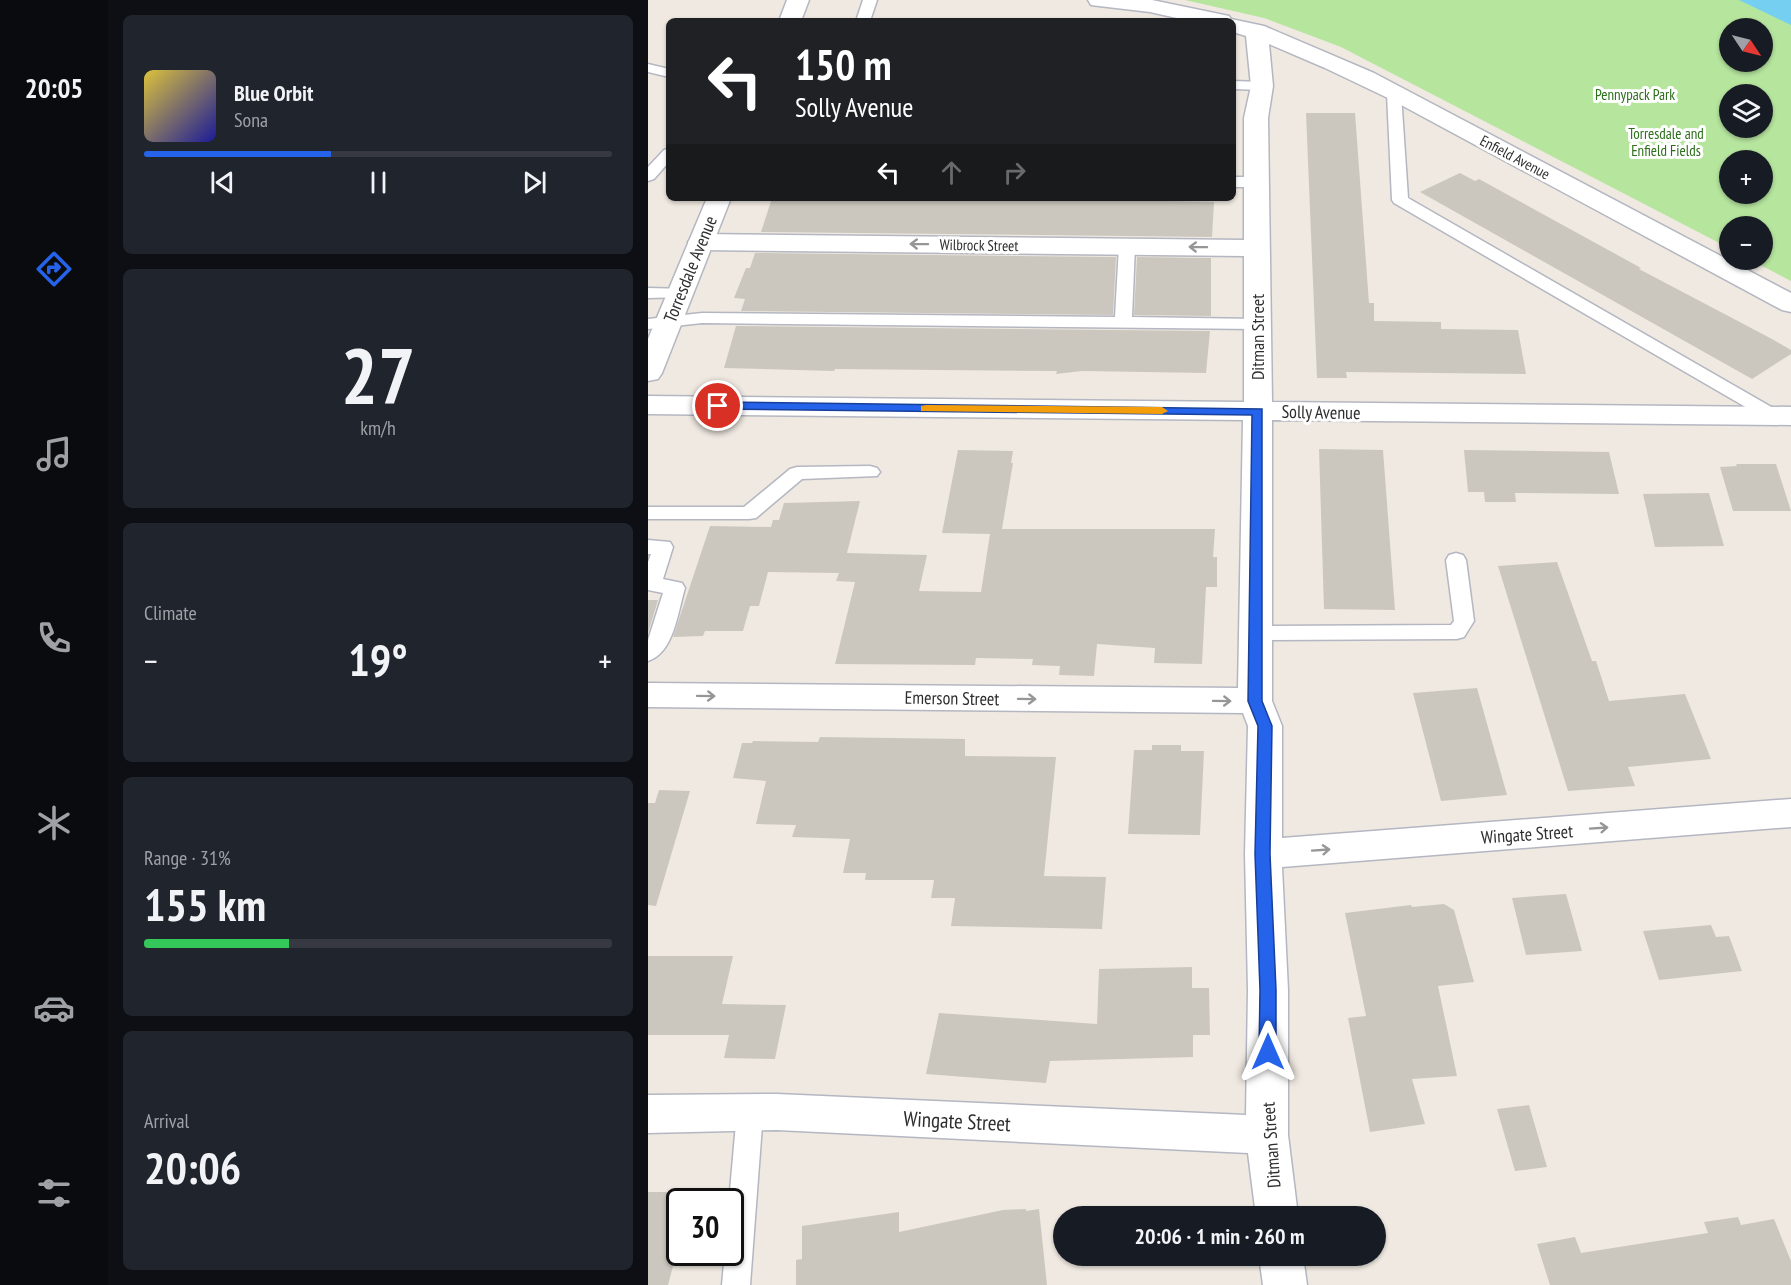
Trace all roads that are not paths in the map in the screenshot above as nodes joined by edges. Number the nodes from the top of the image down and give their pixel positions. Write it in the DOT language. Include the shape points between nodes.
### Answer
graph roads {
  1 [pos="798,0"];
  2 [pos="870,0"];
  3 [pos="1099,0"];
  4 [pos="791,18"];
  5 [pos="864,18"];
  6 [pos="1207,18"];
  7 [pos="1244,28"];
  8 [pos="648,68"];
  9 [pos="666,72"];
  10 [pos="1247,86"];
  11 [pos="1394,94"];
  12 [pos="1245,118"];
  13 [pos="666,156"];
  14 [pos="648,176"];
  15 [pos="1245,182"];
  16 [pos="718,201"];
  17 [pos="701,242"];
  18 [pos="1127,246"];
  19 [pos="1257,248"];
  20 [pos="648,293"];
  21 [pos="680,293"];
  22 [pos="1791,304"];
  23 [pos="658,323"];
  24 [pos="1123,323"];
  25 [pos="1257,324"];
  26 [pos="648,373"];
  27 [pos="648,405"];
  28 [pos="1258,411"];
  29 [pos="1782,416"];
  30 [pos="870,472"];
  31 [pos="648,513"];
  32 [pos="648,547"];
  33 [pos="1456,560"];
  34 [pos="649,585"];
  35 [pos="1256,633"];
  36 [pos="648,653"];
  37 [pos="648,695"];
  38 [pos="1255,701"];
  39 [pos="1791,813"];
  40 [pos="1263,854"];
  41 [pos="750,1112"];
  42 [pos="648,1114"];
  43 [pos="1267,1135"];
  44 [pos="1276,1206"];
  45 [pos="1282,1266"];
  46 [pos="736,1285"];
  47 [pos="1285,1285"];
  1 -- 4 [label="street"];
  2 -- 5 [label="lane"];
  3 -- 6 [label="street"];
  7 -- 10 [label="street, Ditman Street"];
  7 -- 11 [label="street, Enfield Avenue" via="1303,49"];
  8 -- 9 [label="lane"];
  10 -- 12 [label="street, Ditman Street"];
  11 -- 22 [label="street, Enfield Avenue"];
  11 -- 29 [label="lane" via="1400,200"];
  12 -- 15 [label="street, Ditman Street"];
  13 -- 14 [label="lane"];
  15 -- 19 [label="street, Ditman Street"];
  16 -- 17 [label="street, Torresdale Avenue"];
  18 -- 17 [label="street, Wilbrock Street, one-way"];
  17 -- 21 [label="street, Torresdale Avenue"];
  19 -- 18 [label="street, Wilbrock Street, one-way"];
  18 -- 24 [label="lane"];
  19 -- 25 [label="street, Ditman Street"];
  20 -- 21 [label="lane"];
  21 -- 23 [label="street, Torresdale Avenue"];
  23 -- 24 [label="lane" via="702,318"];
  23 -- 26 [label="street, Torresdale Avenue"];
  24 -- 25 [label="lane"];
  25 -- 28 [label="street, Ditman Street"];
  27 -- 28 [label="street, Solly Avenue"];
  28 -- 29 [label="street, Solly Avenue"];
  28 -- 35 [label="street, Ditman Street"];
  30 -- 31 [label="lane" via="797,473 749,513"];
  32 -- 34 [label="lane" via="663,547"];
  33 -- 35 [label="lane" via="1464,621 1456,632"];
  34 -- 36 [label="lane" via="675,588 657,645"];
  35 -- 38 [label="street, Ditman Street"];
  37 -- 38 [label="street, Emerson Street, one-way"];
  38 -- 40 [label="street, Ditman Street" via="1265,726"];
  40 -- 39 [label="street, Wingate Street, one-way"];
  40 -- 43 [label="street, Ditman Street" via="1268,990"];
  41 -- 42 [label="street, Wingate Street"];
  41 -- 43 [label="street, Wingate Street"];
  41 -- 46 [label="lane"];
  43 -- 44 [label="street, Ditman Street"];
  45 -- 47 [label="street"];
}
